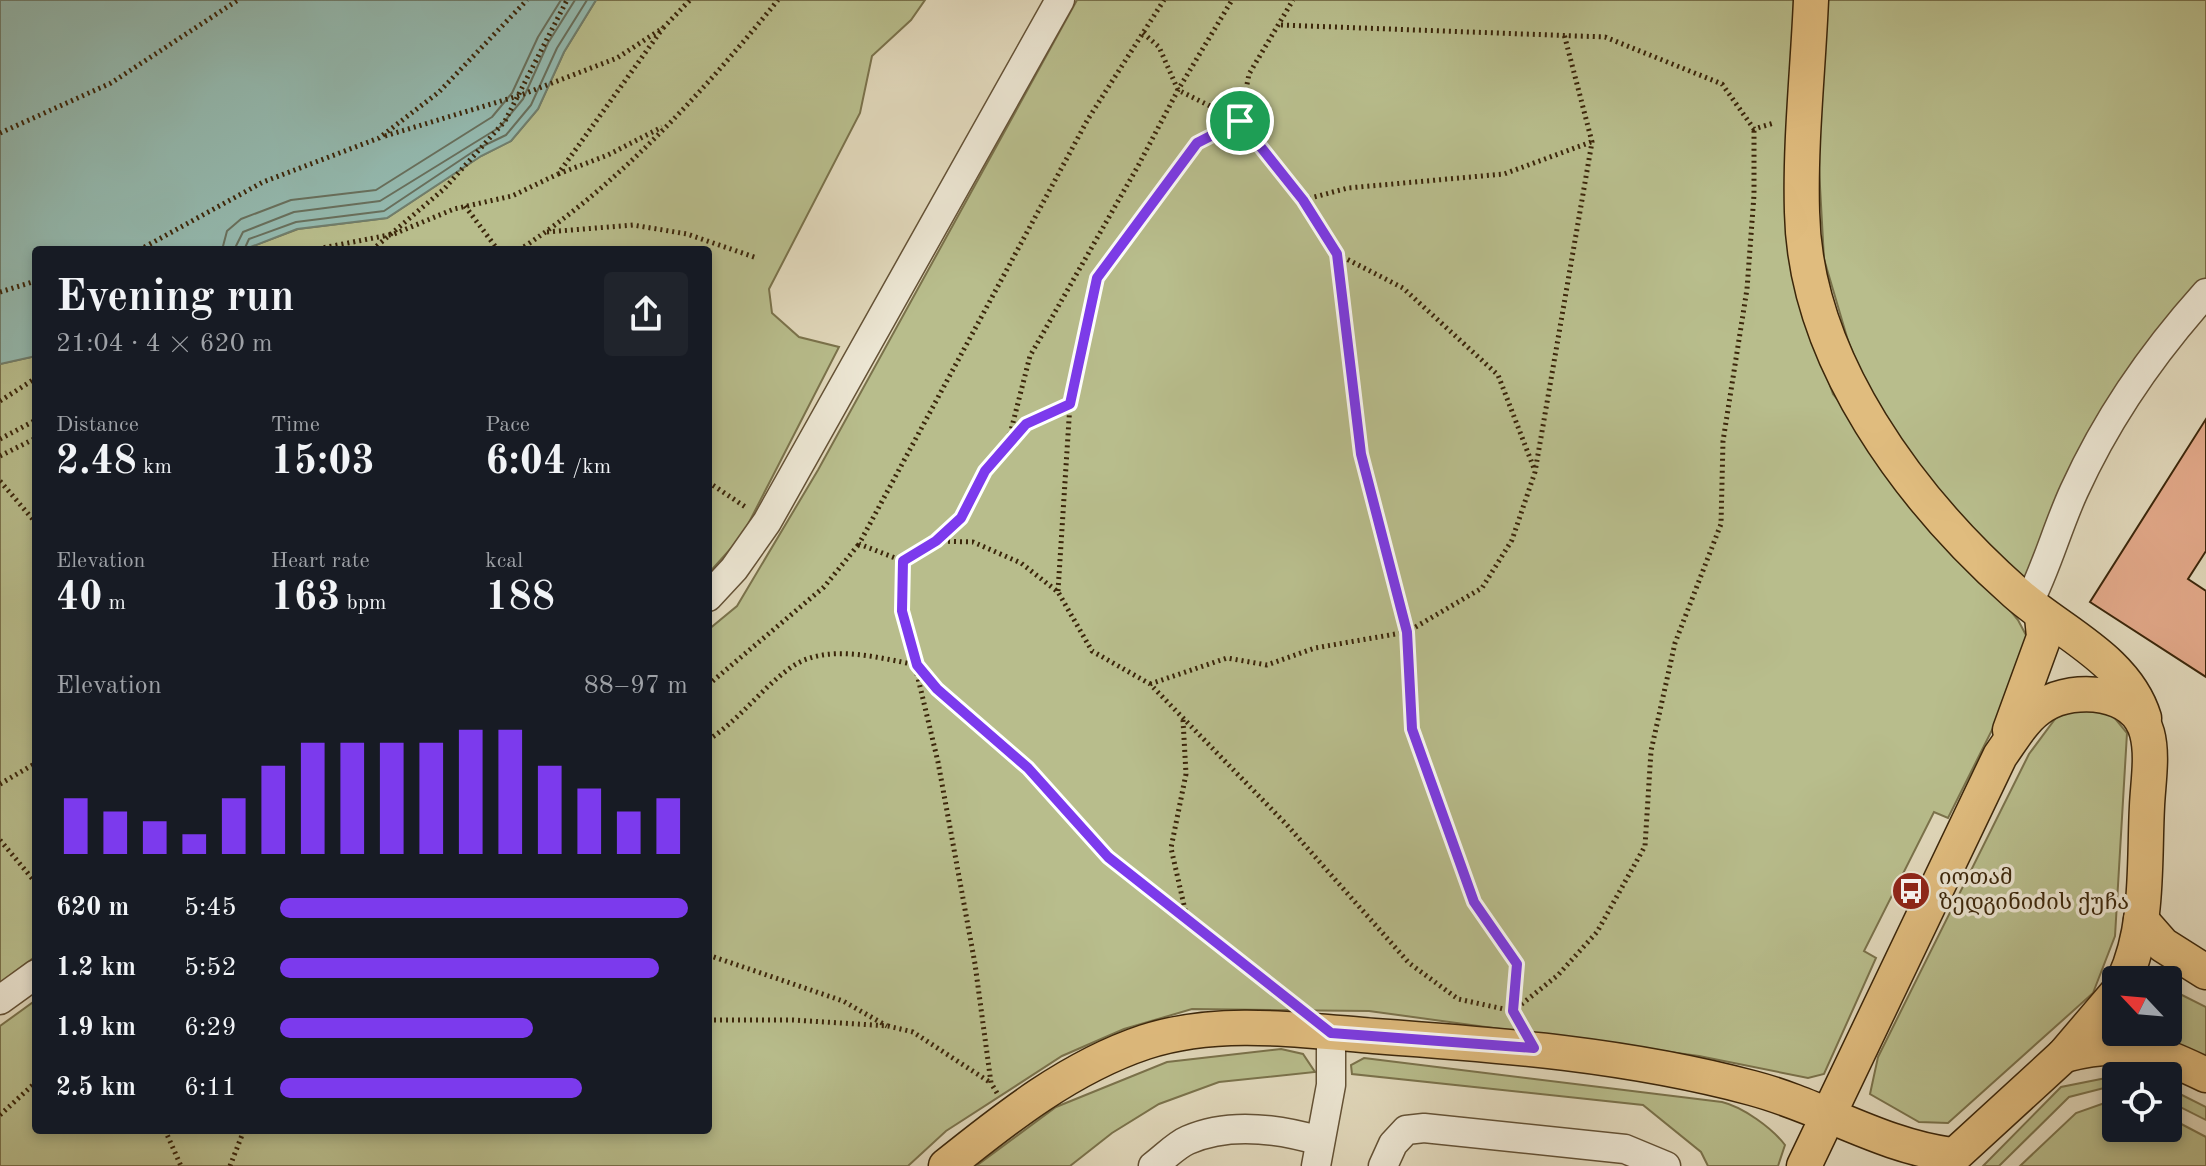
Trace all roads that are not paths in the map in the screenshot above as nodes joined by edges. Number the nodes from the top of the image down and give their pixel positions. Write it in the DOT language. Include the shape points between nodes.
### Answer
graph roads {
  1 [pos="1060,0"];
  2 [pos="1811,0"];
  3 [pos="2206,293"];
  4 [pos="712,593"];
  5 [pos="2035,610"];
  6 [pos="2147,730"];
  7 [pos="2000,756"];
  8 [pos="2141,920"];
  9 [pos="2130,966"];
  10 [pos="2206,972"];
  11 [pos="32,977"];
  12 [pos="0,1000"];
  13 [pos="2102,1010"];
  14 [pos="1331,1033"];
  15 [pos="2064,1055"];
  16 [pos="2206,1075"];
  17 [pos="1828,1114"];
  18 [pos="1318,1154"];
  19 [pos="1170,1161"];
  20 [pos="1948,1161"];
  21 [pos="946,1166"];
  22 [pos="1383,1166"];
  23 [pos="1666,1166"];
  24 [pos="1804,1166"];
  1 -- 4 [label="street" via="767,522"];
  2 -- 5 [label="main road" via="1802,213 1807,261 1828,336 1903,473 1966,549"];
  3 -- 5 [label="street" via="2140,376 2099,442 2073,492"];
  5 -- 6 [label="main road" via="2126,680"];
  5 -- 7 [label="main road" via="2044,637"];
  6 -- 7 [label="main road" via="2113,699 2085,693 2063,696 2026,720"];
  6 -- 8 [label="main road"];
  7 -- 17 [label="main road"];
  8 -- 9 [label="main road"];
  8 -- 10 [label="main road" via="2163,945"];
  11 -- 12 [label="street"];
  13 -- 15 [label="main road"];
  14 -- 17 [label="main road" via="1534,1048 1715,1078"];
  14 -- 18 [label="street" via="1331,1085"];
  14 -- 21 [label="main road" via="1219,1028 1147,1041 1088,1066 1011,1114"];
  15 -- 16 [label="main road" via="2104,1046 2142,1048"];
  15 -- 20 [label="main road"];
  17 -- 20 [label="main road"];
  17 -- 24 [label="main road"];
  18 -- 19 [label="street" via="1280,1129 1219,1132 1187,1140"];
  22 -- 23 [label="street" via="1406,1130 1424,1128 1625,1149"];
}
